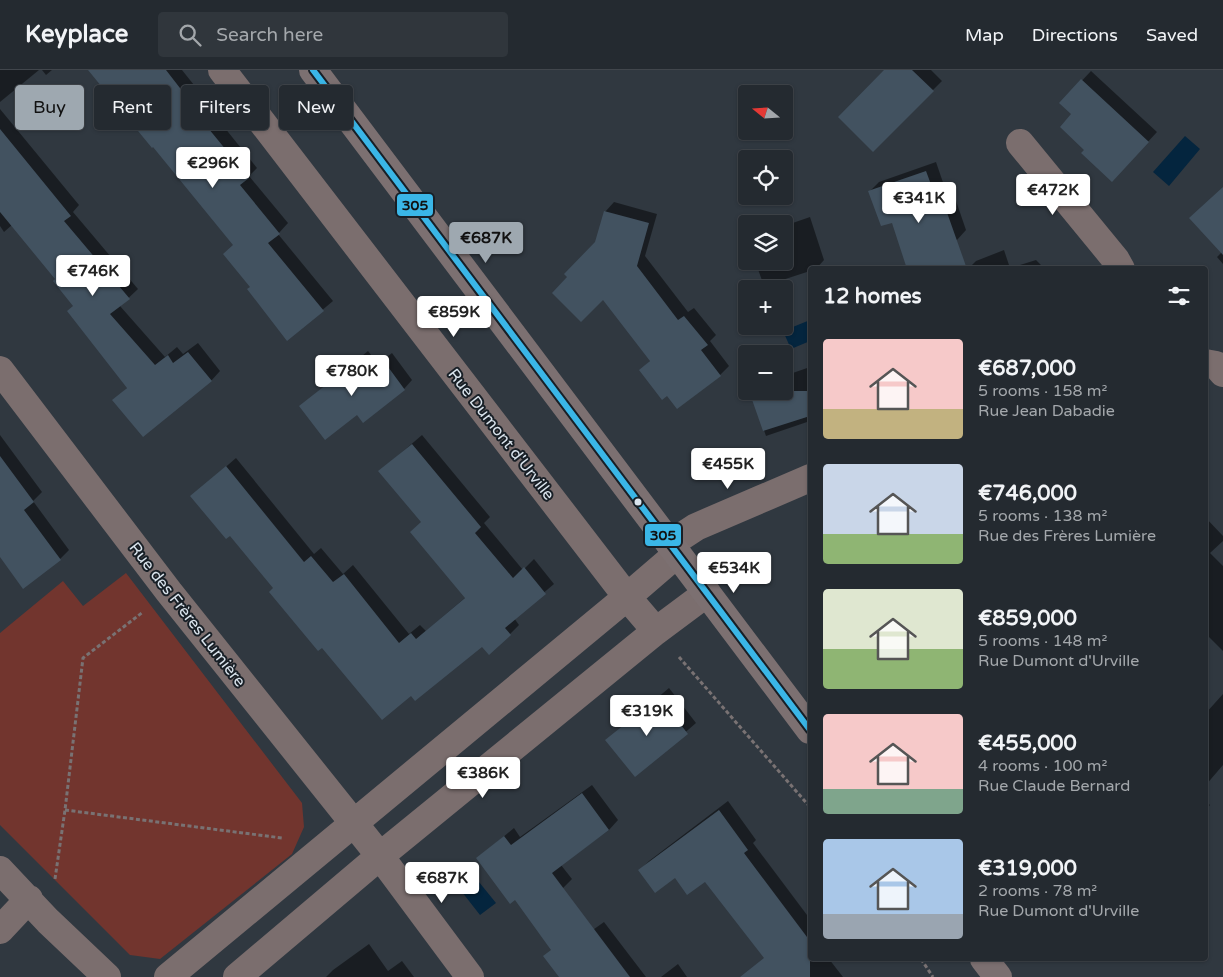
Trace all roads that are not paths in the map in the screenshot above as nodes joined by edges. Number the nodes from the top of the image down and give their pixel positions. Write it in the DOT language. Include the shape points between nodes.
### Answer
graph roads {
  1 [pos="222,70"];
  2 [pos="313,70"];
  3 [pos="1020,143"];
  4 [pos="1119,266"];
  5 [pos="1208,364"];
  6 [pos="0,370"];
  7 [pos="1223,373"];
  8 [pos="808,479"];
  9 [pos="673,549"];
  10 [pos="707,594"];
  11 [pos="627,597"];
  12 [pos="656,631"];
  13 [pos="808,727"];
  14 [pos="354,824"];
  15 [pos="380,856"];
  16 [pos="0,870"];
  17 [pos="29,899"];
  18 [pos="0,930"];
  19 [pos="986,961"];
  20 [pos="107,977"];
  21 [pos="168,977"];
  22 [pos="237,977"];
  23 [pos="470,977"];
  24 [pos="998,977"];
  1 -- 11 [label="street, Rue Dumont d'Urville"];
  2 -- 9 [label="street"];
  3 -- 4 [label="street"];
  5 -- 7 [label="street" via="1216,365"];
  6 -- 14 [label="street, Rue des Frères Lumière" via="169,592"];
  8 -- 9 [label="street" via="696,527"];
  9 -- 10 [label="street"];
  9 -- 11 [label="street"];
  10 -- 12 [label="street"];
  10 -- 13 [label="street"];
  11 -- 12 [label="street, Rue Dumont d'Urville"];
  11 -- 14 [label="street"];
  12 -- 15 [label="street"];
  14 -- 15 [label="street, Rue des Frères Lumière"];
  14 -- 21 [label="street"];
  15 -- 22 [label="street"];
  15 -- 23 [label="street, Rue des Frères Lumière"];
  16 -- 17 [label="street"];
  17 -- 18 [label="street"];
  17 -- 20 [label="street"];
  19 -- 24 [label="street"];
}
